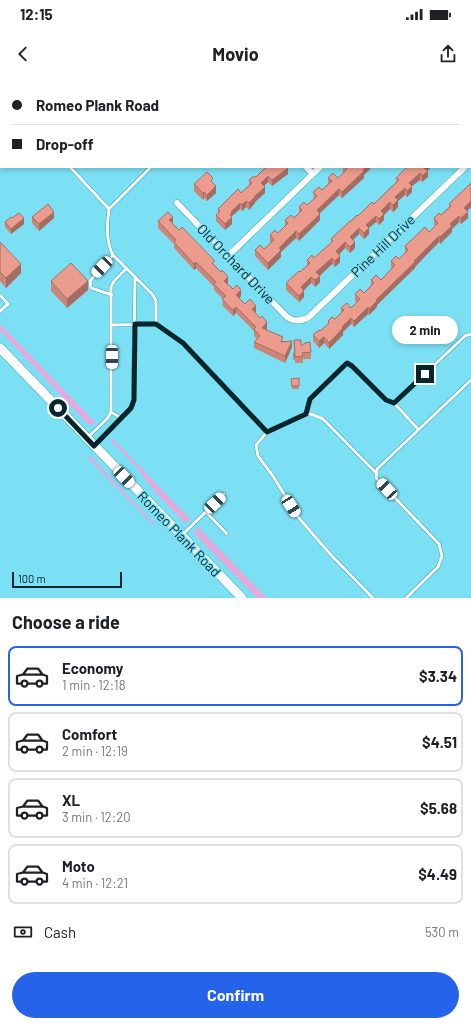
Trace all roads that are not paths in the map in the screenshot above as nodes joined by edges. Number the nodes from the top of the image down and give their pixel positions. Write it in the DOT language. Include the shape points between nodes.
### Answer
graph roads {
  1 [pos="71,168"];
  2 [pos="150,168"];
  3 [pos="307,168"];
  4 [pos="319,168"];
  5 [pos="464,168"];
  6 [pos="313,174"];
  7 [pos="177,203"];
  8 [pos="109,209"];
  9 [pos="113,255"];
  10 [pos="228,256"];
  11 [pos="126,269"];
  12 [pos="135,278"];
  13 [pos="0,295"];
  14 [pos="112,295"];
  15 [pos="0,311"];
  16 [pos="299,321"];
  17 [pos="135,324"];
  18 [pos="156,324"];
  19 [pos="112,325"];
  20 [pos="471,334"];
  21 [pos="0,348"];
  22 [pos="471,380"];
  23 [pos="394,403"];
  24 [pos="111,412"];
  25 [pos="306,414"];
  26 [pos="121,418"];
  27 [pos="418,429"];
  28 [pos="267,432"];
  29 [pos="87,438"];
  30 [pos="94,446"];
  31 [pos="377,474"];
  32 [pos="224,494"];
  33 [pos="206,512"];
  34 [pos="227,534"];
  35 [pos="181,535"];
  36 [pos="242,598"];
  37 [pos="374,598"];
  38 [pos="406,598"];
  1 -- 8 [label="lane"];
  2 -- 8 [label="lane"];
  3 -- 6 [label="street"];
  4 -- 6 [label="street"];
  5 -- 16 [label="street, Pine Hill Drive" via="310,316"];
  6 -- 10 [label="street"];
  7 -- 10 [label="street, Old Orchard Drive"];
  8 -- 9 [label="lane" via="109,244"];
  9 -- 11 [label="lane"];
  9 -- 14 [label="lane" via="90,282 92,288"];
  10 -- 16 [label="street, Old Orchard Drive" via="287,316"];
  11 -- 12 [label="lane"];
  11 -- 14 [label="lane" via="114,281"];
  12 -- 17 [label="lane"];
  12 -- 18 [label="lane" via="156,301"];
  13 -- 15 [label="lane" via="8,304"];
  14 -- 19 [label="lane"];
  17 -- 18 [label="lane"];
  17 -- 19 [label="lane"];
  17 -- 26 [label="lane" via="134,400 131,408"];
  18 -- 28 [label="lane" via="183,343"];
  19 -- 24 [label="lane"];
  20 -- 23 [label="lane" via="465,336"];
  21 -- 29 [label="main road, Romeo Plank Road"];
  22 -- 27 [label="lane"];
  23 -- 25 [label="lane" via="386,400 347,363 310,399"];
  23 -- 27 [label="lane"];
  24 -- 26 [label="lane"];
  24 -- 29 [label="lane"];
  25 -- 28 [label="lane"];
  25 -- 31 [label="lane" via="323,419"];
  26 -- 30 [label="lane"];
  27 -- 31 [label="lane" via="377,469"];
  28 -- 37 [label="lane" via="256,445 258,456 298,517"];
  29 -- 30 [label="main road, Romeo Plank Road"];
  30 -- 35 [label="main road, Romeo Plank Road"];
  31 -- 38 [label="lane" via="376,478 439,544 442,556 438,567"];
  32 -- 33 [label="lane"];
  33 -- 34 [label="lane"];
  33 -- 35 [label="lane"];
  35 -- 36 [label="main road, Romeo Plank Road"];
}
